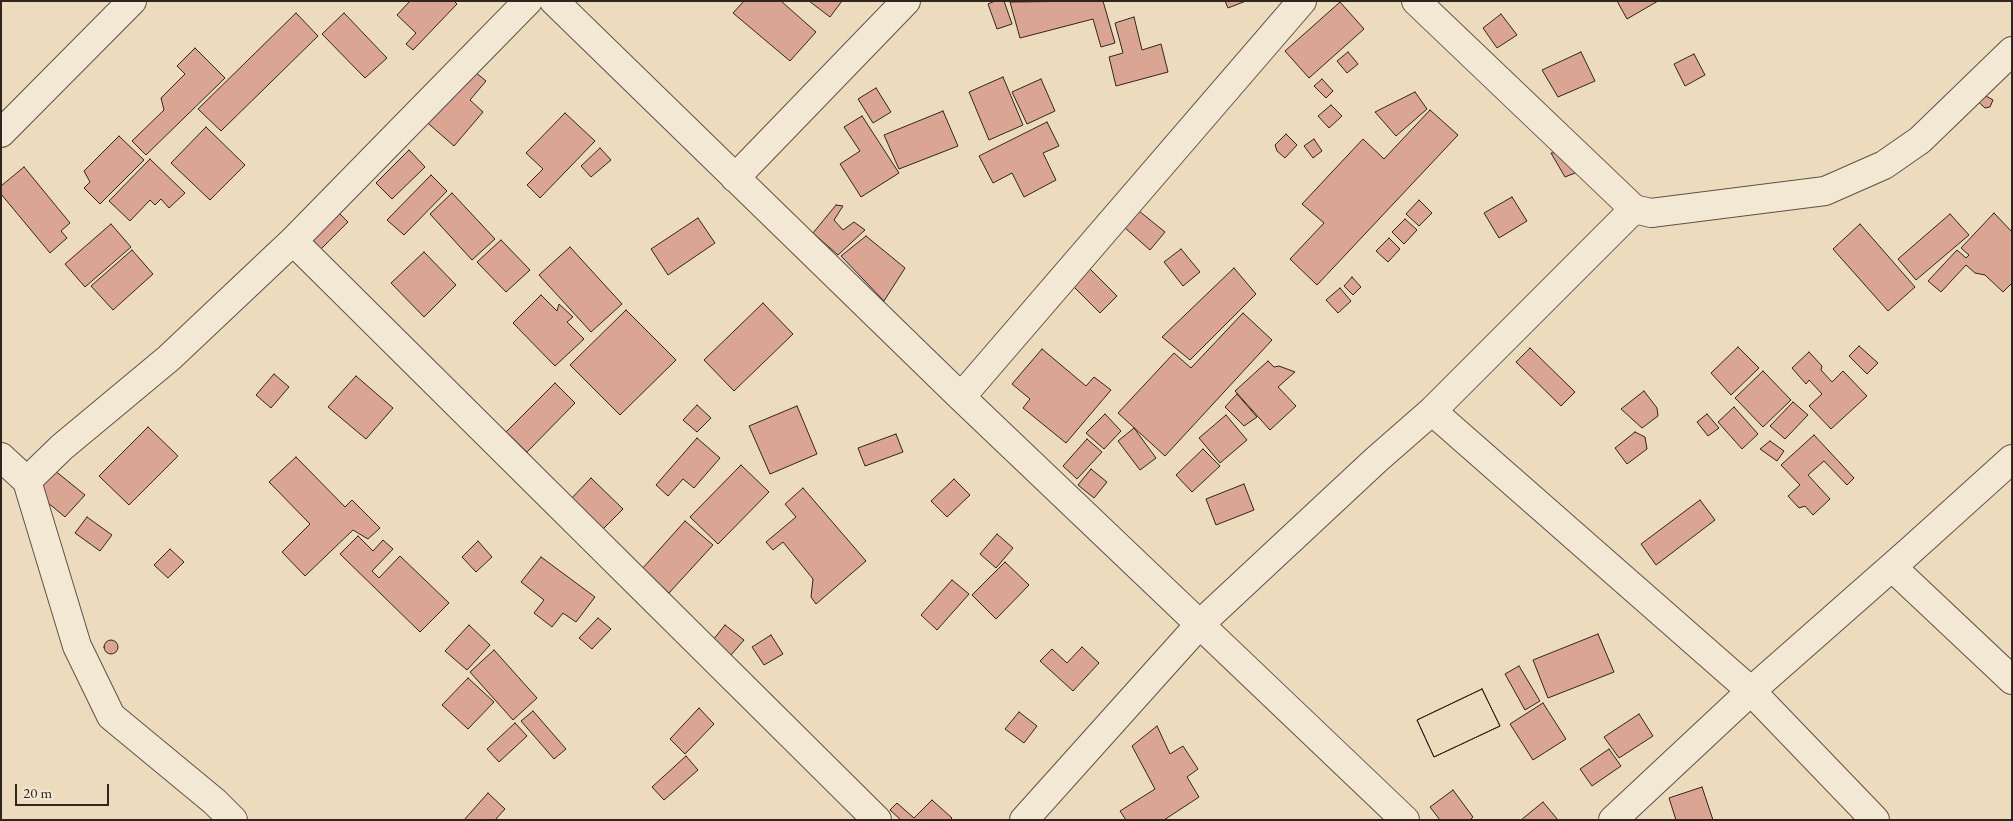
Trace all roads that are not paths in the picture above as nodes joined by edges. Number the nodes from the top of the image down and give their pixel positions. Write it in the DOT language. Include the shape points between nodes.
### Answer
graph roads {
  1 [pos="132,1"];
  2 [pos="528,1"];
  3 [pos="554,1"];
  4 [pos="906,1"];
  5 [pos="1302,1"];
  6 [pos="1416,1"];
  7 [pos="2012,51"];
  8 [pos="1,133"];
  9 [pos="736,178"];
  10 [pos="1634,209"];
  11 [pos="293,240"];
  12 [pos="961,397"];
  13 [pos="1432,411"];
  14 [pos="1,457"];
  15 [pos="2012,458"];
  16 [pos="27,482"];
  17 [pos="1892,567"];
  18 [pos="1200,625"];
  19 [pos="2012,680"];
  20 [pos="1751,691"];
  21 [pos="233,820"];
  22 [pos="877,820"];
  23 [pos="1024,820"];
  24 [pos="1405,820"];
  25 [pos="1613,820"];
  26 [pos="1875,820"];
  1 -- 8 [label="street"];
  2 -- 11 [label="street"];
  3 -- 9 [label="street"];
  4 -- 9 [label="street"];
  5 -- 12 [label="street"];
  6 -- 10 [label="street"];
  7 -- 10 [label="street" via="1920,140 1884,165 1825,191 1663,213"];
  9 -- 12 [label="street"];
  10 -- 13 [label="street"];
  11 -- 16 [label="street" via="169,358 62,447"];
  11 -- 22 [label="street"];
  12 -- 18 [label="street"];
  13 -- 18 [label="street"];
  13 -- 20 [label="street"];
  14 -- 16 [label="street"];
  15 -- 17 [label="street"];
  16 -- 21 [label="street" via="77,646 110,716 216,802"];
  17 -- 19 [label="street"];
  17 -- 20 [label="street"];
  18 -- 23 [label="street"];
  18 -- 24 [label="street"];
  20 -- 25 [label="street"];
  20 -- 26 [label="street"];
}
